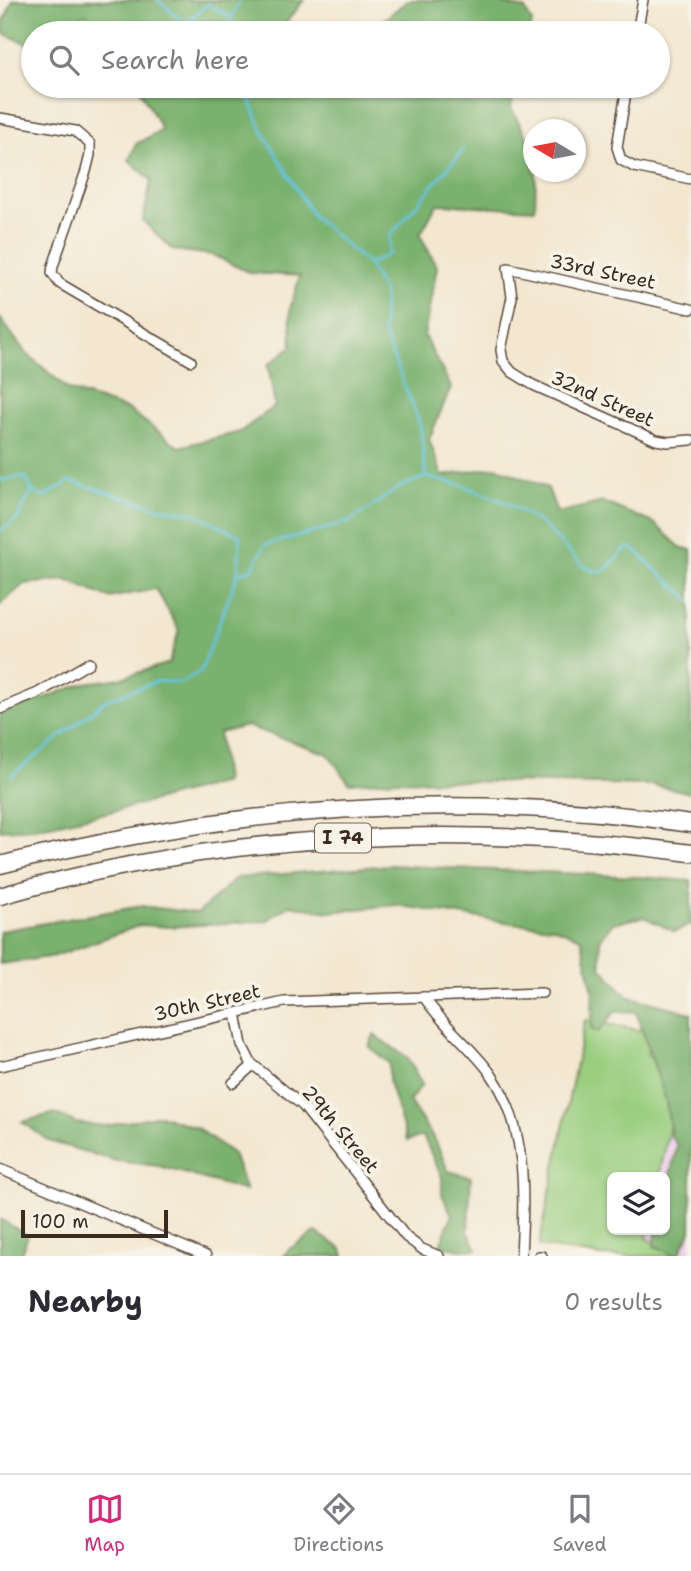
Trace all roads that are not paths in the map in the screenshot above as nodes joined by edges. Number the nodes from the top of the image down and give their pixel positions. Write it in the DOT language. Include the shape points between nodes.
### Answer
graph roads {
  1 [pos="643,0"];
  2 [pos="639,21"];
  3 [pos="625,98"];
  4 [pos="0,118"];
  5 [pos="691,178"];
  6 [pos="691,309"];
  7 [pos="191,360"];
  8 [pos="507,367"];
  9 [pos="691,440"];
  10 [pos="89,663"];
  11 [pos="0,709"];
  12 [pos="691,824"];
  13 [pos="691,853"];
  14 [pos="0,864"];
  15 [pos="0,896"];
  16 [pos="542,993"];
  17 [pos="424,997"];
  18 [pos="236,1013"];
  19 [pos="253,1065"];
  20 [pos="0,1066"];
  21 [pos="233,1083"];
  22 [pos="0,1169"];
  23 [pos="206,1256"];
  24 [pos="439,1256"];
  25 [pos="521,1256"];
  1 -- 2 [label="street"];
  3 -- 5 [label="street" via="617,146 621,160 634,167"];
  4 -- 7 [label="street" via="75,131 90,144 89,162 52,273 65,287"];
  6 -- 8 [label="street, 33rd Street" via="508,268 512,297 501,350"];
  8 -- 9 [label="street, 32nd Street" via="518,378 645,436 668,442"];
  10 -- 11 [label="street"];
  12 -- 14 [label="highway, I 74" via="510,806 329,810 172,828"];
  13 -- 15 [label="highway, I 74" via="496,835 317,840 157,860"];
  16 -- 17 [label="street, 30th Street"];
  17 -- 18 [label="street, 30th Street" via="284,1002"];
  17 -- 25 [label="street" via="492,1075 510,1111 522,1166"];
  18 -- 19 [label="street, 29th Street" via="245,1054"];
  18 -- 20 [label="street, 30th Street"];
  19 -- 21 [label="street"];
  19 -- 24 [label="street, 29th Street" via="303,1106 406,1237"];
  22 -- 23 [label="street"];
}
